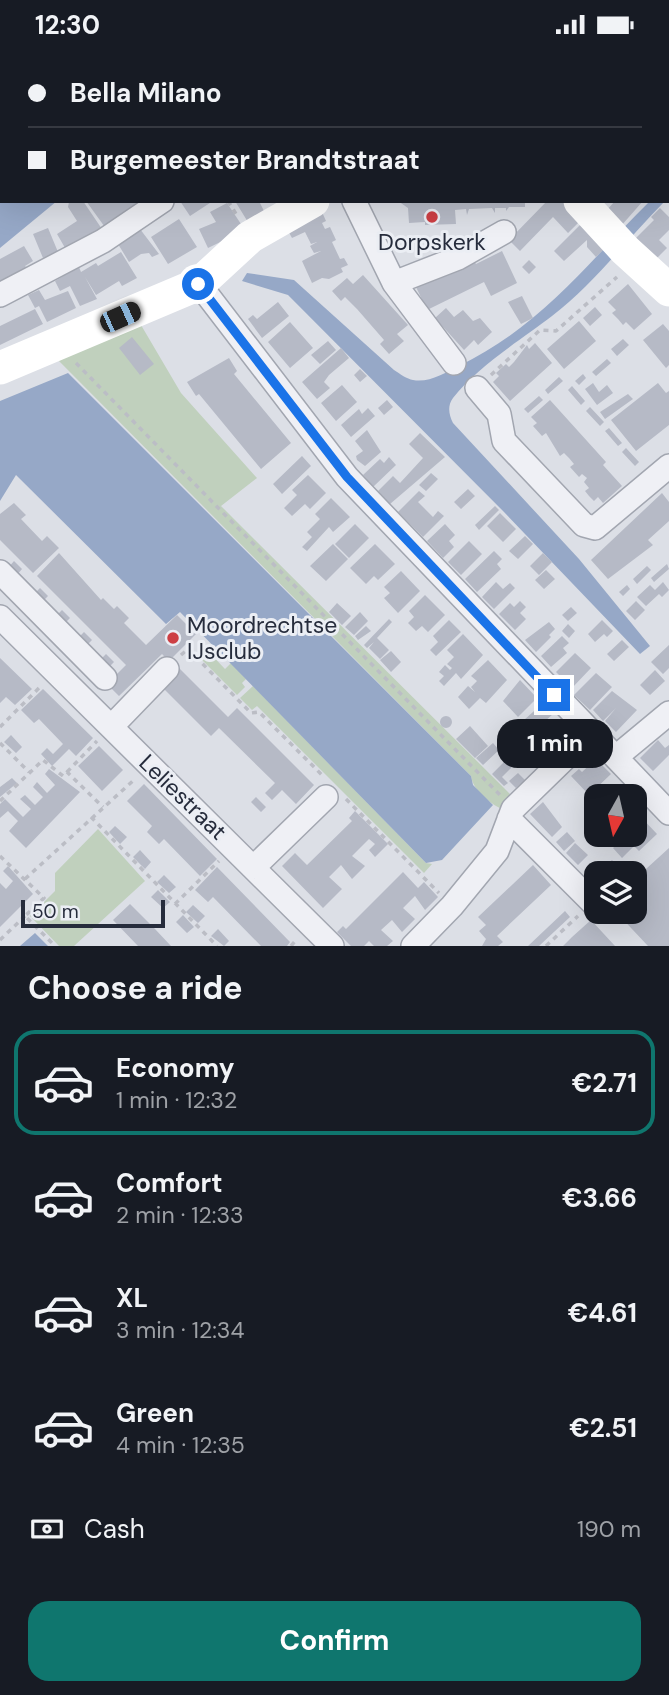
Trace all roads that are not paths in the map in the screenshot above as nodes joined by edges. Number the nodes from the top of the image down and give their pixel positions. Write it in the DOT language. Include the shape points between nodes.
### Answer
graph roads {
  1 [pos="159,203"];
  2 [pos="310,203"];
  3 [pos="355,203"];
  4 [pos="582,203"];
  5 [pos="504,232"];
  6 [pos="394,283"];
  7 [pos="198,284"];
  8 [pos="669,290"];
  9 [pos="0,295"];
  10 [pos="454,363"];
  11 [pos="0,368"];
  12 [pos="477,388"];
  13 [pos="669,466"];
  14 [pos="0,572"];
  15 [pos="0,617"];
  16 [pos="167,669"];
  17 [pos="105,678"];
  18 [pos="669,713"];
  19 [pos="111,727"];
  20 [pos="590,733"];
  21 [pos="616,757"];
  22 [pos="332,791"];
  23 [pos="669,813"];
  24 [pos="511,814"];
  25 [pos="254,867"];
  26 [pos="584,893"];
  27 [pos="332,946"];
  28 [pos="413,946"];
  1 -- 9 [label="street" via="103,241"];
  2 -- 7 [label="street" via="250,237"];
  3 -- 6 [label="street"];
  4 -- 8 [label="street"];
  5 -- 6 [label="street" via="458,258"];
  6 -- 10 [label="street"];
  7 -- 11 [label="street"];
  7 -- 20 [label="street" via="347,477"];
  12 -- 13 [label="street" via="499,414 505,441 584,525 595,528"];
  14 -- 17 [label="street"];
  15 -- 19 [label="street, Leliestraat"];
  16 -- 19 [label="street"];
  18 -- 21 [label="street"];
  19 -- 25 [label="street, Leliestraat"];
  20 -- 21 [label="street"];
  20 -- 24 [label="street"];
  21 -- 23 [label="street"];
  22 -- 25 [label="street"];
  24 -- 26 [label="street"];
  24 -- 28 [label="street" via="497,851"];
  25 -- 27 [label="street, Leliestraat"];
}
